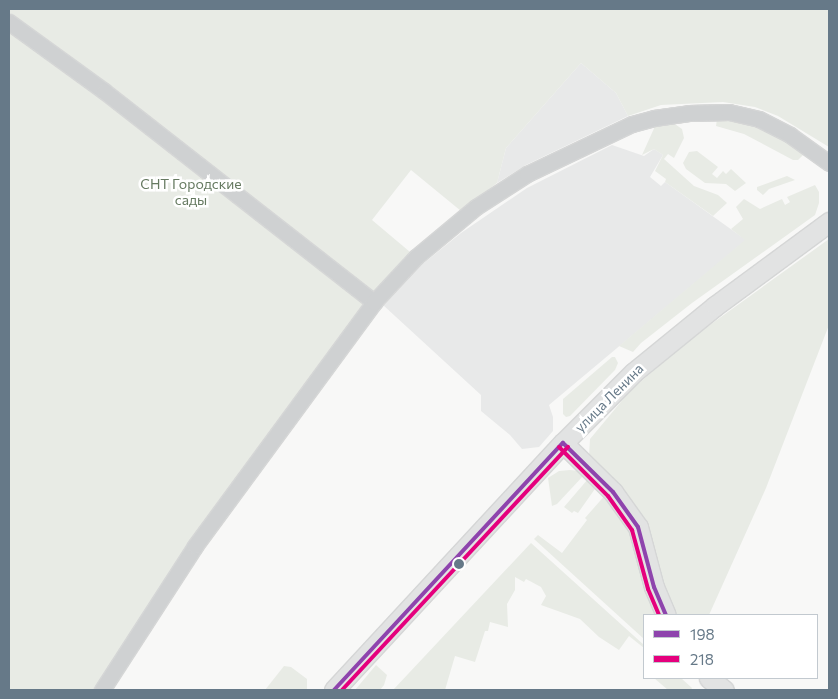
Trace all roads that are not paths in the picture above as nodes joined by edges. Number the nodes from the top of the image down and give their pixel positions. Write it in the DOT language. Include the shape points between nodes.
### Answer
graph roads {
  1 [pos="9,22"];
  2 [pos="829,163"];
  3 [pos="829,222"];
  4 [pos="374,302"];
  5 [pos="563,444"];
  6 [pos="666,614"];
  7 [pos="710,679"];
  8 [pos="102,690"];
  9 [pos="334,690"];
  10 [pos="724,690"];
  1 -- 4 [label="street" via="104,91"];
  2 -- 4 [label="street" via="790,134 759,119 729,112 689,113 632,124 527,174 476,206 416,257"];
  3 -- 5 [label="main road, улица Ленина" via="656,352"];
  4 -- 8 [label="street" via="195,546"];
  5 -- 6 [label="main road" via="613,492 638,528 654,587"];
  5 -- 9 [label="main road, улица Ленина"];
  7 -- 10 [label="main road"];
}
